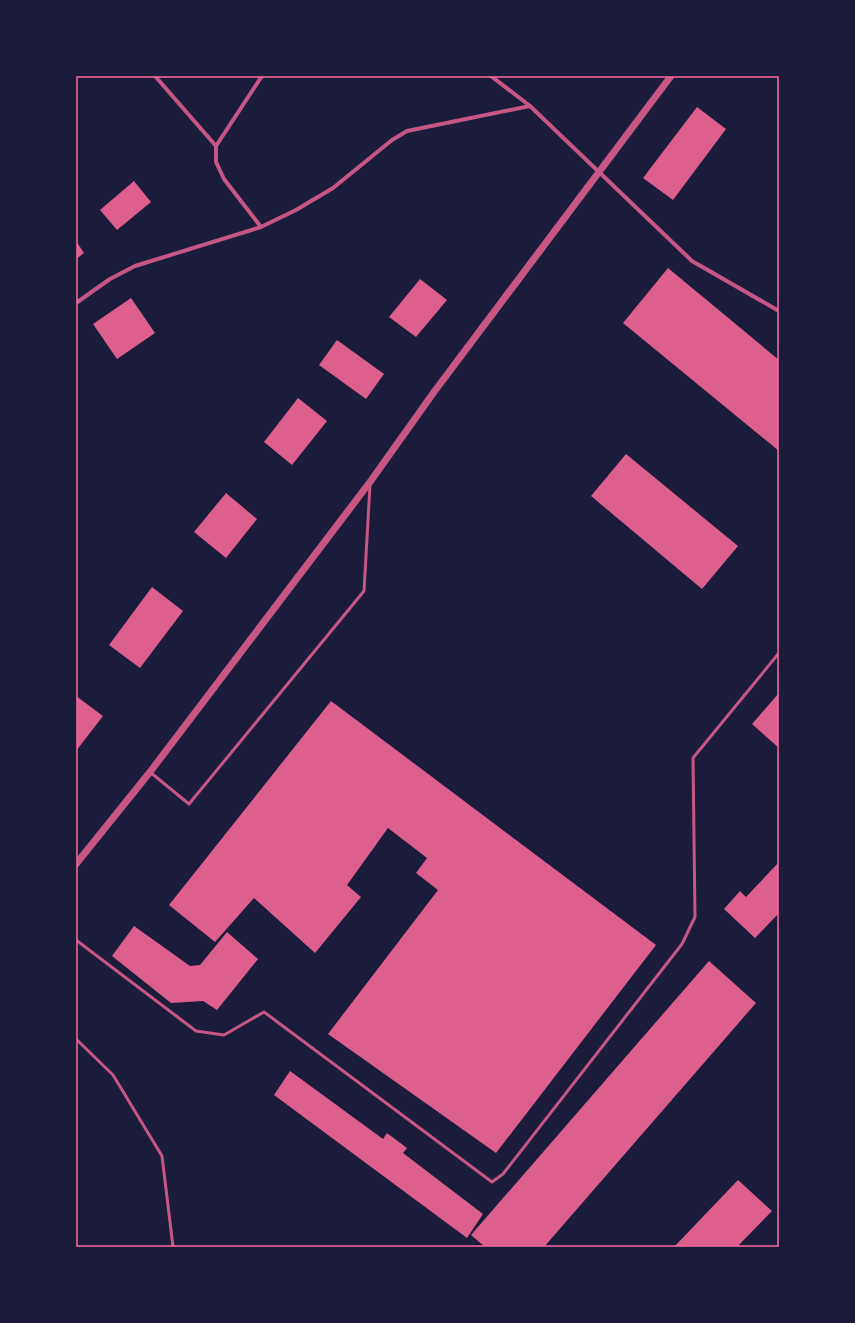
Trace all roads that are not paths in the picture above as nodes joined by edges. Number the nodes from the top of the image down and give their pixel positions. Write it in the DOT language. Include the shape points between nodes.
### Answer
graph roads {
  1 [pos="155,76"];
  2 [pos="262,76"];
  3 [pos="491,76"];
  4 [pos="671,76"];
  5 [pos="530,106"];
  6 [pos="216,146"];
  7 [pos="599,173"];
  8 [pos="261,227"];
  9 [pos="76,303"];
  10 [pos="779,311"];
  11 [pos="370,482"];
  12 [pos="779,653"];
  13 [pos="150,772"];
  14 [pos="76,864"];
  15 [pos="76,940"];
  16 [pos="76,1039"];
  17 [pos="174,1247"];
  1 -- 6 [label="street"];
  2 -- 6 [label="street"];
  3 -- 5 [label="street"];
  4 -- 7 [label="street"];
  5 -- 7 [label="street"];
  5 -- 8 [label="street" via="407,131 392,140 333,188"];
  6 -- 8 [label="street" via="216,162 224,179"];
  7 -- 10 [label="street" via="692,261"];
  7 -- 11 [label="street" via="434,392"];
  8 -- 9 [label="street" via="135,266 110,278"];
  11 -- 13 [label="street"];
  11 -- 13 [label="lane" via="364,591 189,804"];
  12 -- 15 [label="lane" via="693,758 695,917 682,944 503,1174 492,1182 264,1012 224,1035 196,1031"];
  13 -- 14 [label="street"];
  16 -- 17 [label="lane" via="113,1076 162,1156"];
}
